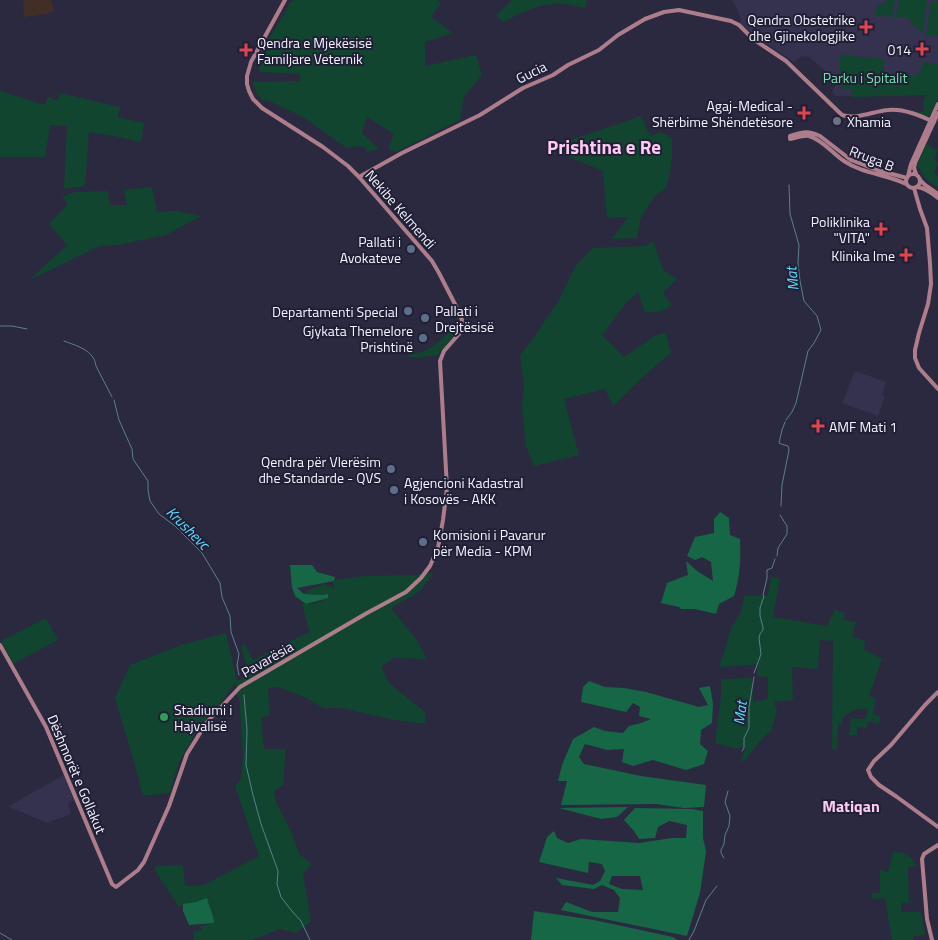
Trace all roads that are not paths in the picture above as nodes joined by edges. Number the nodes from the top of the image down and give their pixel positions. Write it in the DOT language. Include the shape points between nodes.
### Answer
graph roads {
  1 [pos="285,0"];
  2 [pos="938,104"];
  3 [pos="938,113"];
  4 [pos="932,121"];
  5 [pos="916,174"];
  6 [pos="359,177"];
  7 [pos="907,177"];
  8 [pos="920,180"];
  9 [pos="906,184"];
  10 [pos="916,187"];
  11 [pos="938,194"];
  12 [pos="938,198"];
  13 [pos="938,389"];
  14 [pos="447,480"];
  15 [pos="0,644"];
  16 [pos="938,692"];
  17 [pos="938,827"];
  18 [pos="938,846"];
  19 [pos="116,886"];
  20 [pos="932,940"];
  1 -- 6 [label="street, Nekibe Kelmendi" via="251,62 247,76 249,91 262,108 323,147"];
  2 -- 4 [label="street"];
  3 -- 4 [label="street"];
  4 -- 5 [label="street" via="915,163"];
  4 -- 6 [label="street, Gucia" via="894,110 842,115 786,61 733,21 671,10 645,19 599,50"];
  4 -- 7 [label="street"];
  5 -- 7 [label="street"];
  5 -- 8 [label="street"];
  6 -- 14 [label="street, Nekibe Kelmendi" via="432,261 462,320 461,332 444,351 440,361"];
  7 -- 9 [label="street"];
  7 -- 9 [label="street, Rruga B" via="851,160 820,136 804,131 790,136 790,139 804,136 818,140 850,164"];
  8 -- 10 [label="street"];
  8 -- 11 [label="street"];
  9 -- 10 [label="street"];
  10 -- 12 [label="street"];
  10 -- 13 [label="street" via="927,228 930,284 915,358 919,368"];
  14 -- 19 [label="street, Pavarësia" via="438,548 421,578 406,592 240,687 207,722 187,754 169,806 144,862"];
  15 -- 19 [label="street, Dëshmorët e Gollakut" via="46,727 112,884"];
  16 -- 17 [label="street" via="868,770 879,785"];
  18 -- 20 [label="street" via="924,854 922,859 927,923"];
}
